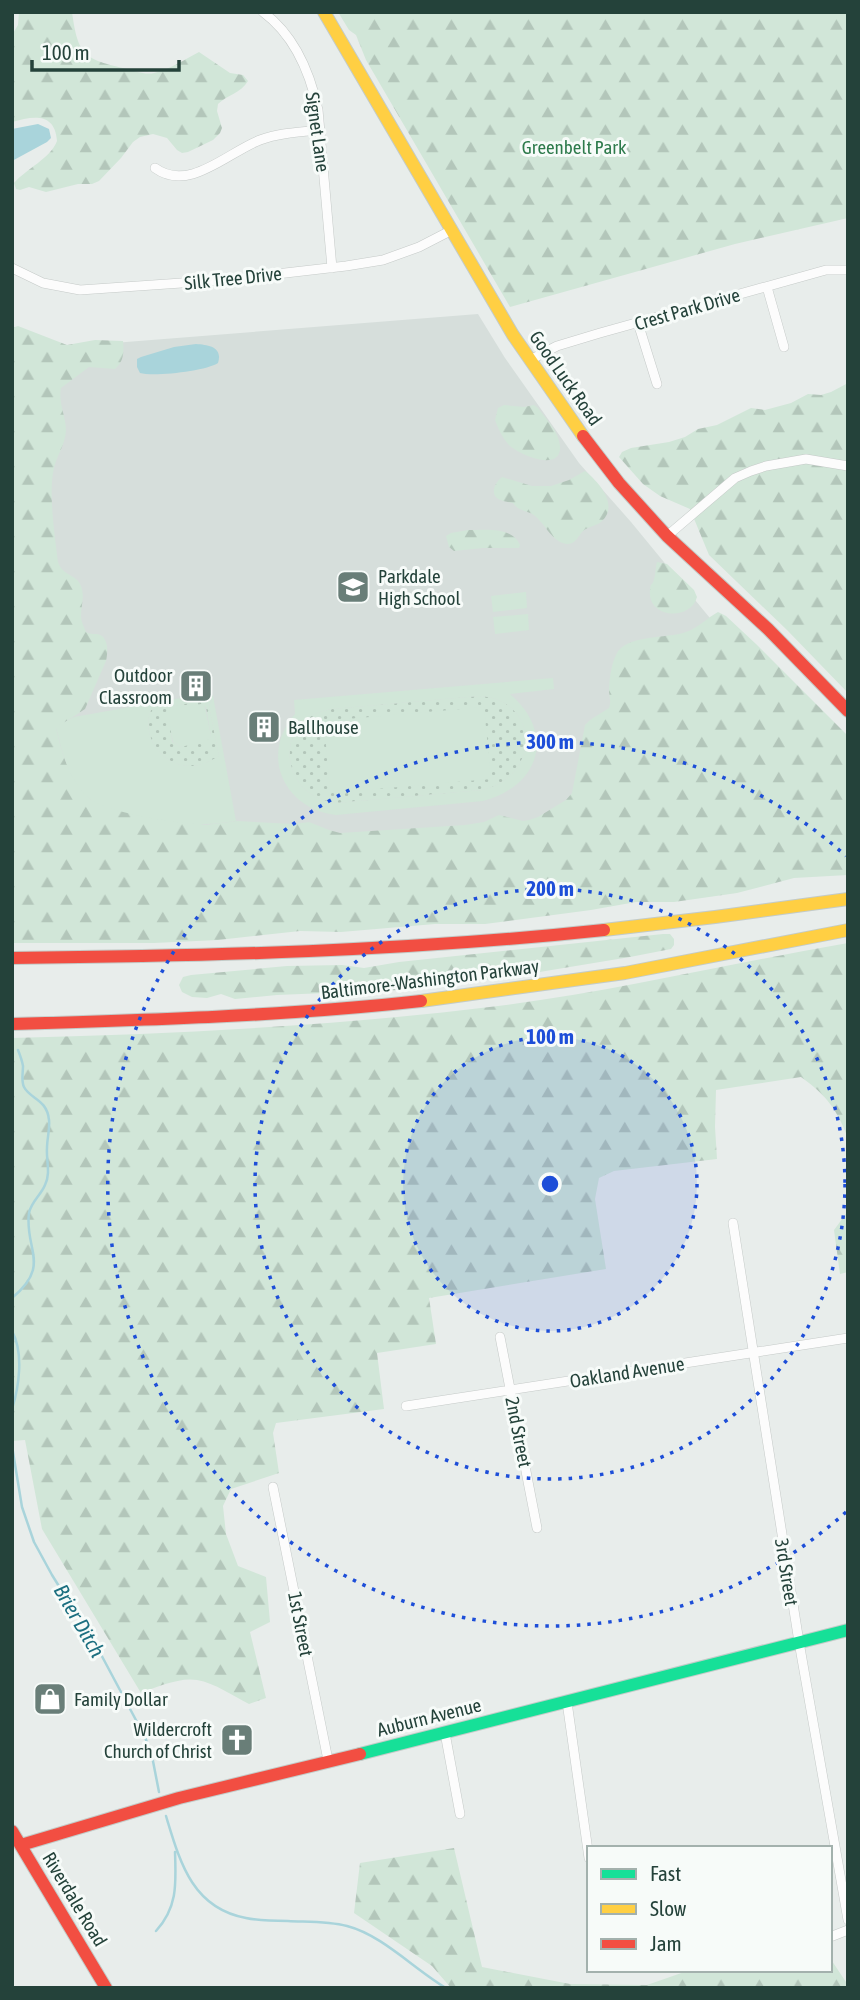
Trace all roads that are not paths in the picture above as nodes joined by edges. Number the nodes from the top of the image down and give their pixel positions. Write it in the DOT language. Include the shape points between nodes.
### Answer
graph roads {
  1 [pos="263,12"];
  2 [pos="324,12"];
  3 [pos="320,130"];
  4 [pos="155,168"];
  5 [pos="452,230"];
  6 [pos="12,268"];
  7 [pos="332,268"];
  8 [pos="848,270"];
  9 [pos="767,287"];
  10 [pos="638,323"];
  11 [pos="784,347"];
  12 [pos="530,360"];
  13 [pos="657,384"];
  14 [pos="848,466"];
  15 [pos="667,536"];
  16 [pos="848,711"];
  17 [pos="848,898"];
  18 [pos="848,930"];
  19 [pos="12,958"];
  20 [pos="12,1024"];
  21 [pos="733,1223"];
  22 [pos="500,1337"];
  23 [pos="848,1338"];
  24 [pos="752,1353"];
  25 [pos="511,1390"];
  26 [pos="407,1406"];
  27 [pos="273,1487"];
  28 [pos="537,1528"];
  29 [pos="848,1630"];
  30 [pos="799,1642"];
  31 [pos="567,1702"];
  32 [pos="445,1733"];
  33 [pos="328,1760"];
  34 [pos="460,1814"];
  35 [pos="12,1830"];
  36 [pos="21,1844"];
  37 [pos="587,1846"];
  38 [pos="848,1920"];
  39 [pos="106,1988"];
  1 -- 3 [label="street, Signet Lane" via="289,39 305,66"];
  2 -- 5 [label="main road, Good Luck Road"];
  3 -- 4 [label="street" via="260,140 190,174 167,175"];
  3 -- 7 [label="street, Signet Lane"];
  5 -- 7 [label="street, Silk Tree Drive" via="392,257"];
  5 -- 12 [label="main road, Good Luck Road"];
  6 -- 7 [label="street, Silk Tree Drive" via="43,283 80,290"];
  8 -- 9 [label="street, Crest Park Drive" via="826,270"];
  9 -- 10 [label="street, Crest Park Drive"];
  9 -- 11 [label="street"];
  10 -- 12 [label="street, Crest Park Drive" via="557,346"];
  10 -- 13 [label="street"];
  12 -- 15 [label="main road, Good Luck Road" via="619,483"];
  14 -- 15 [label="street" via="806,459 751,471 735,478"];
  15 -- 16 [label="main road, Good Luck Road"];
  17 -- 19 [label="main road, Baltimore-Washington Parkway" via="685,921 412,947"];
  18 -- 20 [label="main road, Baltimore-Washington Parkway" via="594,978 416,1002 248,1016"];
  21 -- 24 [label="street, 3rd Street"];
  22 -- 25 [label="street, 2nd Street"];
  23 -- 24 [label="street, Oakland Avenue"];
  24 -- 25 [label="street, Oakland Avenue"];
  24 -- 30 [label="street, 3rd Street"];
  25 -- 26 [label="street, Oakland Avenue"];
  25 -- 28 [label="street, 2nd Street"];
  27 -- 33 [label="street, 1st Street"];
  29 -- 30 [label="main road, Auburn Avenue"];
  30 -- 31 [label="main road, Auburn Avenue"];
  30 -- 38 [label="street, 3rd Street"];
  31 -- 32 [label="main road, Auburn Avenue"];
  31 -- 37 [label="street"];
  32 -- 33 [label="main road, Auburn Avenue"];
  32 -- 34 [label="street"];
  33 -- 36 [label="main road, Auburn Avenue" via="87,1822"];
  35 -- 36 [label="main road, Riverdale Road"];
  36 -- 39 [label="main road, Riverdale Road"];
}
